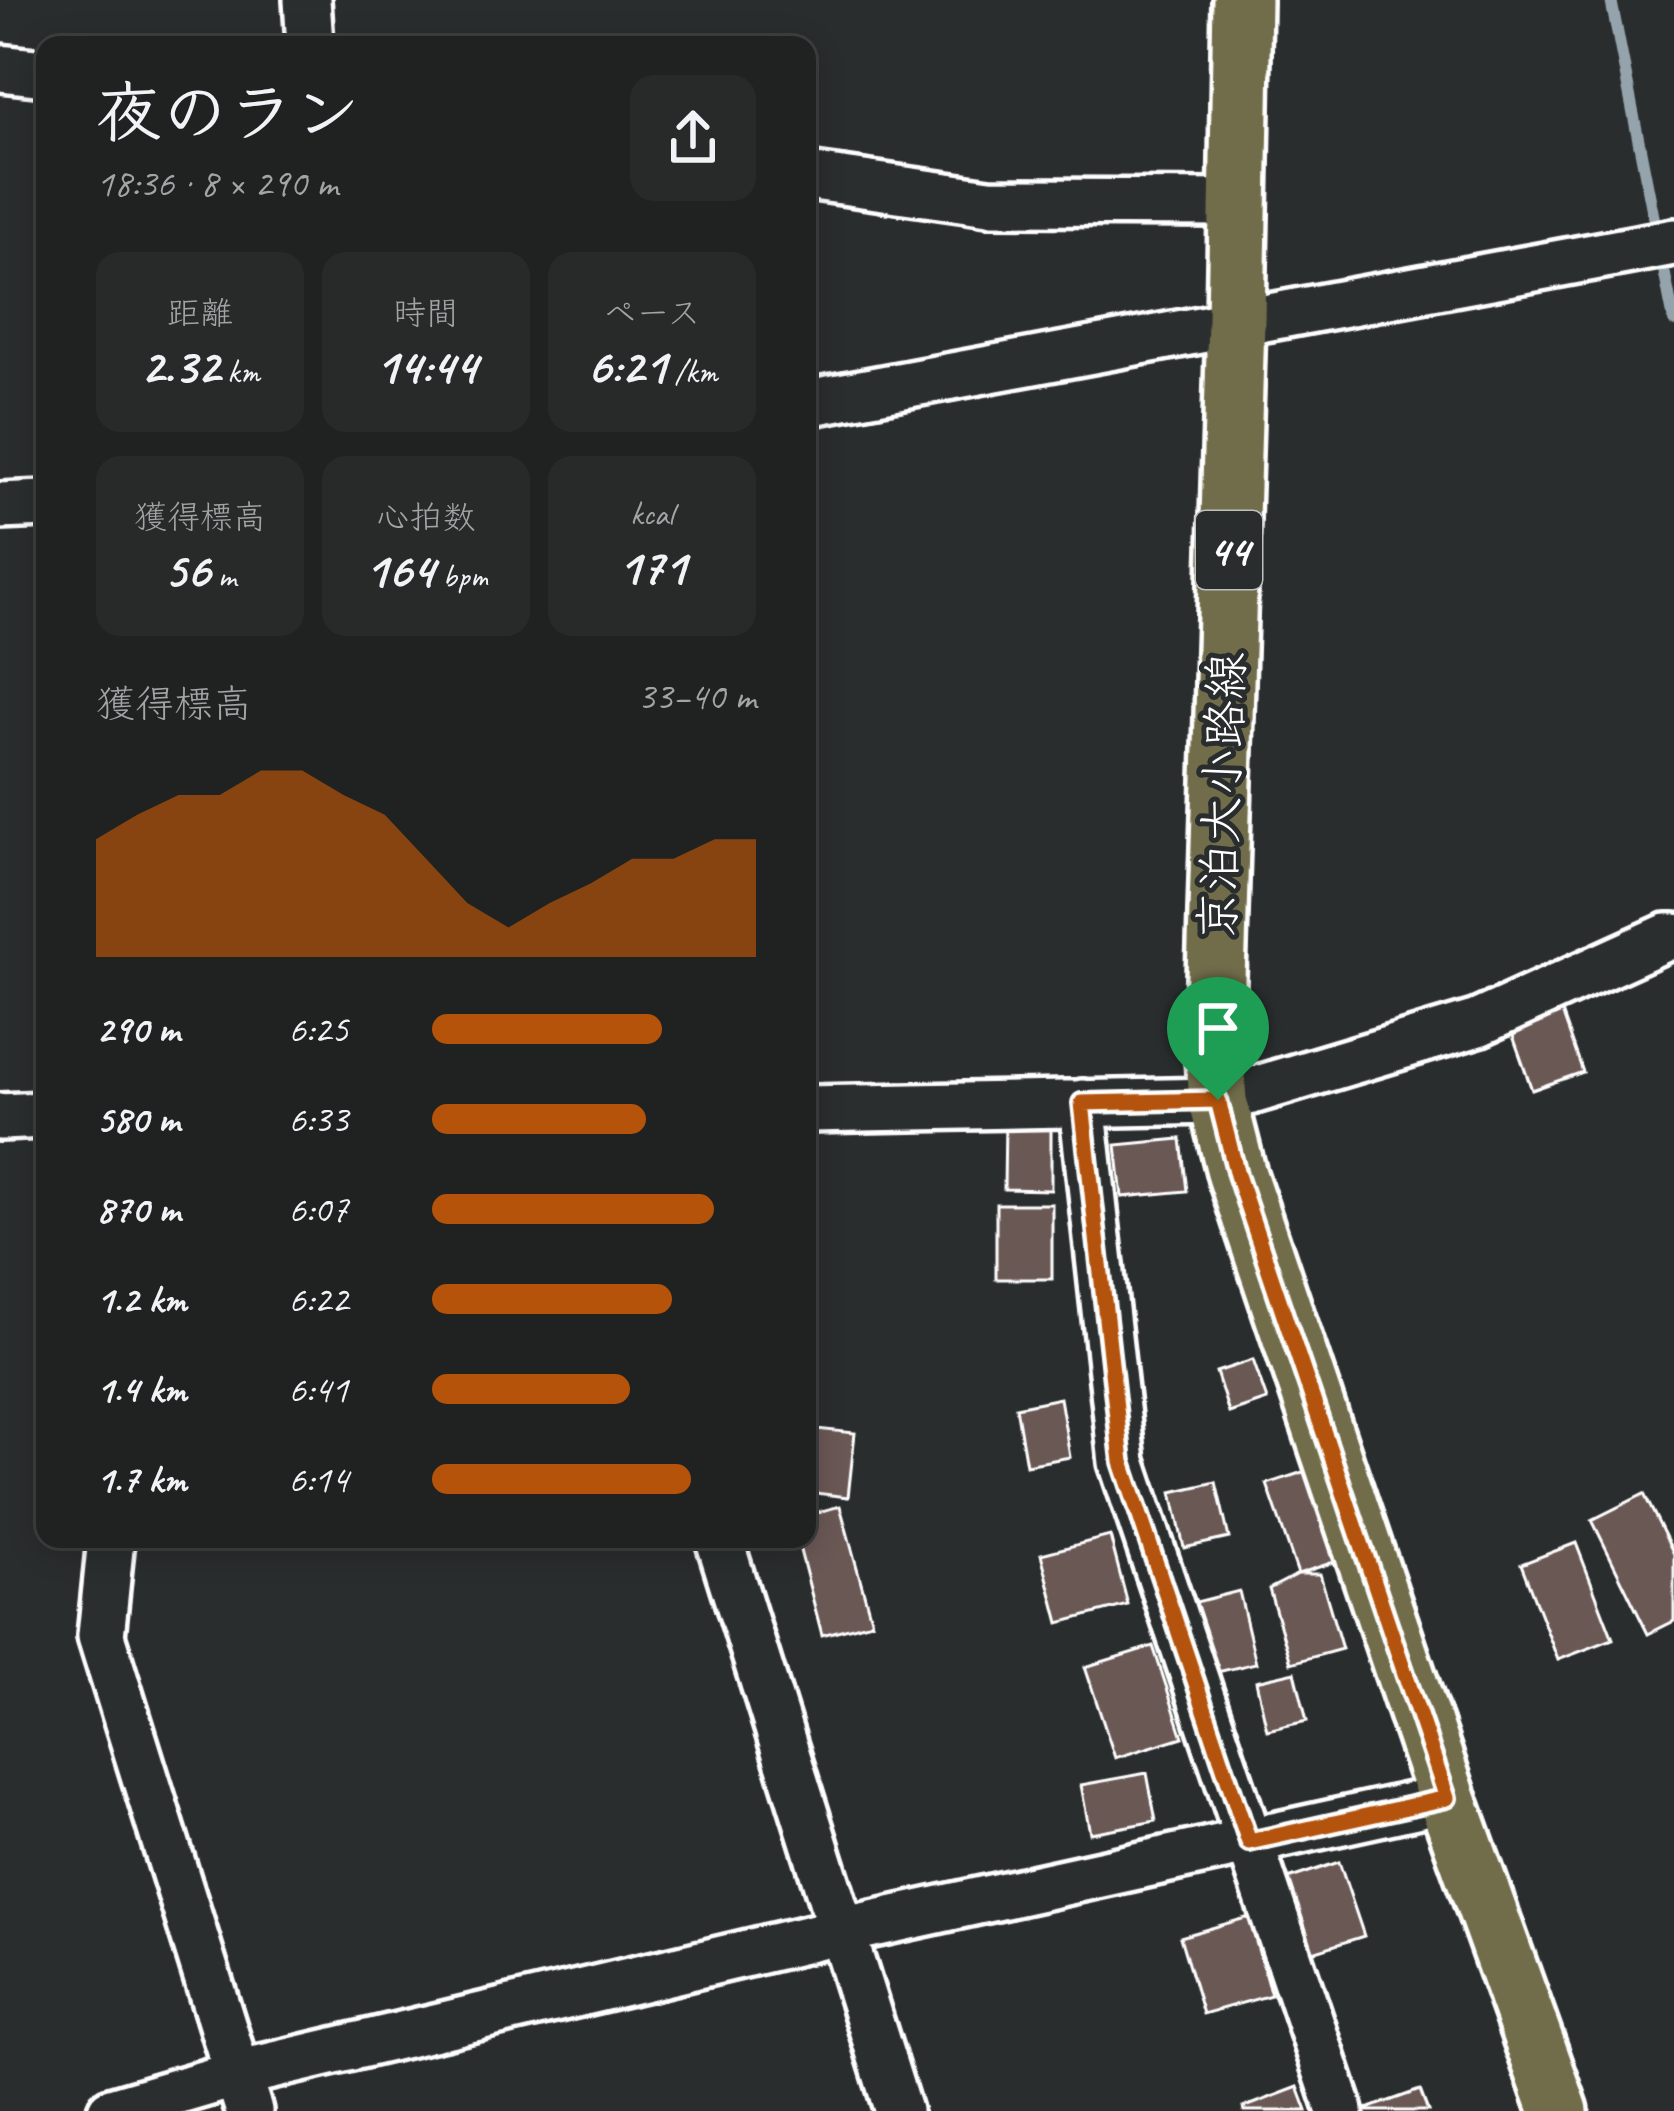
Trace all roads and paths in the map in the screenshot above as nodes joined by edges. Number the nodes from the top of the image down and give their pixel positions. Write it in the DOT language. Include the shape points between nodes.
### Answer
graph roads {
  1 [pos="307,0"];
  2 [pos="1242,0"];
  3 [pos="309,36"];
  4 [pos="0,68"];
  5 [pos="36,72"];
  6 [pos="816,177"];
  7 [pos="1238,203"];
  8 [pos="1674,242"];
  9 [pos="1236,321"];
  10 [pos="816,401"];
  11 [pos="36,504"];
  12 [pos="0,506"];
  13 [pos="1674,937"];
  14 [pos="1218,1100"];
  15 [pos="1082,1103"];
  16 [pos="816,1108"];
  17 [pos="36,1115"];
  18 [pos="0,1117"];
  19 [pos="110,1548"];
  20 [pos="722,1548"];
  21 [pos="1447,1798"];
  22 [pos="1249,1842"];
  23 [pos="841,1931"];
  24 [pos="243,2093"];
  25 [pos="111,2111"];
  26 [pos="898,2111"];
  27 [pos="1340,2111"];
  28 [pos="1559,2111"];
  1 -- 3 [label="street"];
  2 -- 7 [label="main road, 京泊大小路線 / 44"];
  4 -- 5 [label="street"];
  6 -- 7 [label="street" via="988,202"];
  7 -- 9 [label="main road, 京泊大小路線 / 44"];
  8 -- 9 [label="street"];
  9 -- 10 [label="street"];
  9 -- 14 [label="main road, 京泊大小路線 / 44"];
  11 -- 12 [label="street"];
  13 -- 14 [label="street" via="1478,1023"];
  14 -- 15 [label="street"];
  14 -- 21 [label="main road, 京泊大小路線 / 44"];
  15 -- 16 [label="street"];
  15 -- 22 [label="street" via="1122,1462"];
  17 -- 18 [label="street"];
  19 -- 24 [label="street" via="101,1636"];
  20 -- 23 [label="street"];
  21 -- 22 [label="street"];
  21 -- 28 [label="main road, 京泊大小路線 / 44"];
  22 -- 23 [label="street"];
  22 -- 27 [label="street"];
  23 -- 24 [label="street"];
  23 -- 26 [label="street"];
  24 -- 25 [label="street"];
}
